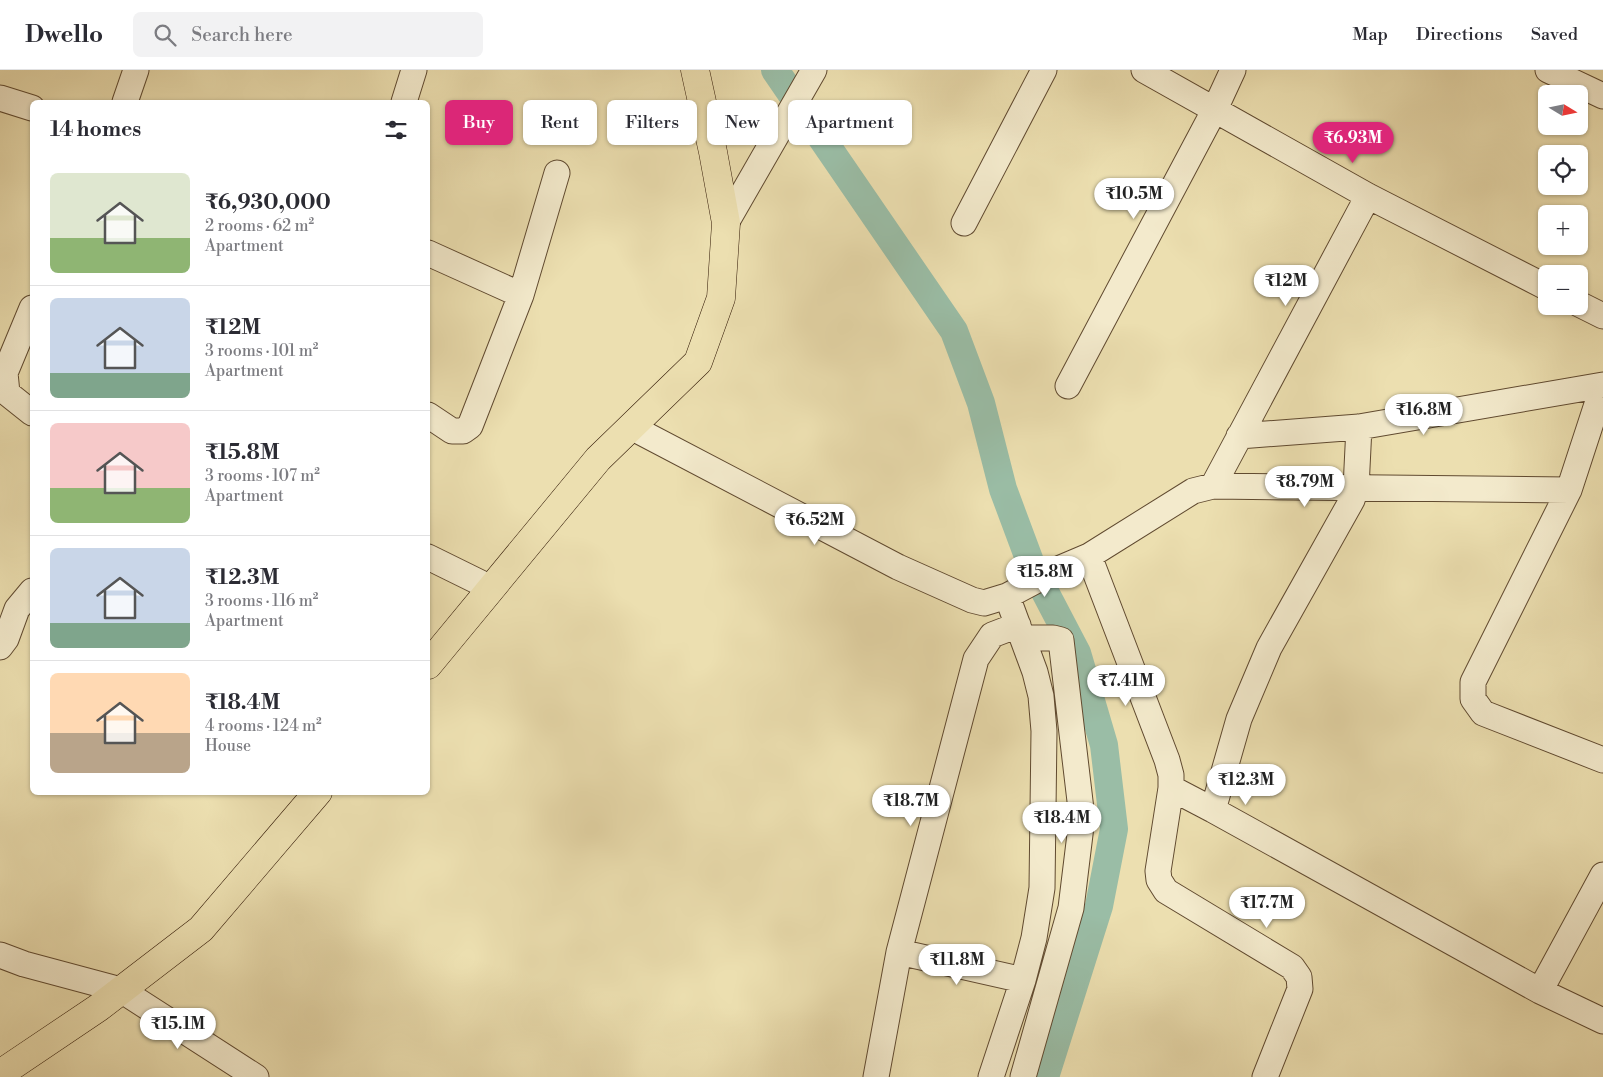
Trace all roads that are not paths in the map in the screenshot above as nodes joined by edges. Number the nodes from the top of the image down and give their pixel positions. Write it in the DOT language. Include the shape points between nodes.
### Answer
graph roads {
  1 [pos="136,70"];
  2 [pos="414,70"];
  3 [pos="814,70"];
  4 [pos="1044,70"];
  5 [pos="1144,70"];
  6 [pos="1234,70"];
  7 [pos="1548,70"];
  8 [pos="693,71"];
  9 [pos="1603,96"];
  10 [pos="0,98"];
  11 [pos="126,100"];
  12 [pos="405,100"];
  13 [pos="30,107"];
  14 [pos="1215,109"];
  15 [pos="557,173"];
  16 [pos="1368,196"];
  17 [pos="726,223"];
  18 [pos="964,223"];
  19 [pos="430,254"];
  20 [pos="1538,283"];
  21 [pos="521,295"];
  22 [pos="1588,308"];
  23 [pos="30,313"];
  24 [pos="1603,316"];
  25 [pos="1068,386"];
  26 [pos="1603,386"];
  27 [pos="4,396"];
  28 [pos="30,412"];
  29 [pos="430,416"];
  30 [pos="631,427"];
  31 [pos="1359,427"];
  32 [pos="1239,436"];
  33 [pos="1213,486"];
  34 [pos="1356,488"];
  35 [pos="1569,490"];
  36 [pos="1089,556"];
  37 [pos="430,558"];
  38 [pos="491,588"];
  39 [pos="30,593"];
  40 [pos="1011,593"];
  41 [pos="1020,632"];
  42 [pos="2,641"];
  43 [pos="430,663"];
  44 [pos="1602,757"];
  45 [pos="1171,788"];
  46 [pos="315,795"];
  47 [pos="1213,810"];
  48 [pos="1603,875"];
  49 [pos="899,952"];
  50 [pos="0,955"];
  51 [pos="1023,980"];
  52 [pos="121,990"];
  53 [pos="1540,991"];
  54 [pos="1603,1021"];
  55 [pos="0,1074"];
  56 [pos="256,1077"];
  57 [pos="876,1077"];
  58 [pos="991,1077"];
  59 [pos="1023,1077"];
  60 [pos="1265,1077"];
  1 -- 11 [label="street"];
  2 -- 12 [label="street"];
  3 -- 17 [label="street"];
  4 -- 18 [label="street"];
  5 -- 14 [label="street"];
  6 -- 14 [label="street"];
  7 -- 9 [label="street"];
  8 -- 17 [label="highway"];
  10 -- 13 [label="street"];
  14 -- 16 [label="street"];
  14 -- 25 [label="street"];
  15 -- 21 [label="street"];
  16 -- 20 [label="street"];
  16 -- 32 [label="street"];
  17 -- 30 [label="highway" via="721,298 698,362"];
  19 -- 21 [label="street"];
  21 -- 29 [label="street" via="470,426 463,431 452,431"];
  22 -- 24 [label="street"];
  23 -- 27 [label="street" via="5,373"];
  26 -- 31 [label="street"];
  26 -- 35 [label="street"];
  27 -- 28 [label="street"];
  30 -- 38 [label="highway" via="598,459"];
  30 -- 40 [label="street" via="898,567 972,600 984,603"];
  31 -- 32 [label="street"];
  31 -- 34 [label="street"];
  32 -- 33 [label="street"];
  33 -- 34 [label="street"];
  33 -- 36 [label="street" via="1193,491"];
  34 -- 35 [label="street"];
  34 -- 47 [label="street" via="1347,510 1269,648 1239,719"];
  35 -- 44 [label="street" via="1473,682 1472,699 1483,713"];
  36 -- 40 [label="street"];
  36 -- 45 [label="street" via="1167,760"];
  37 -- 38 [label="street"];
  38 -- 43 [label="highway"];
  39 -- 42 [label="street" via="17,608"];
  40 -- 41 [label="street"];
  41 -- 49 [label="street" via="992,636 976,659"];
  41 -- 51 [label="street" via="1041,696 1044,732 1042,888"];
  41 -- 59 [label="street" via="1061,640 1082,818 1071,908"];
  45 -- 47 [label="street"];
  45 -- 60 [label="street" via="1158,870 1159,880 1166,891 1292,967 1299,978 1300,990"];
  46 -- 52 [label="highway" via="201,929"];
  47 -- 53 [label="street"];
  48 -- 53 [label="street"];
  49 -- 51 [label="street"];
  49 -- 57 [label="street"];
  50 -- 52 [label="street"];
  51 -- 58 [label="street"];
  52 -- 55 [label="highway"];
  52 -- 56 [label="street"];
  53 -- 54 [label="street"];
}
